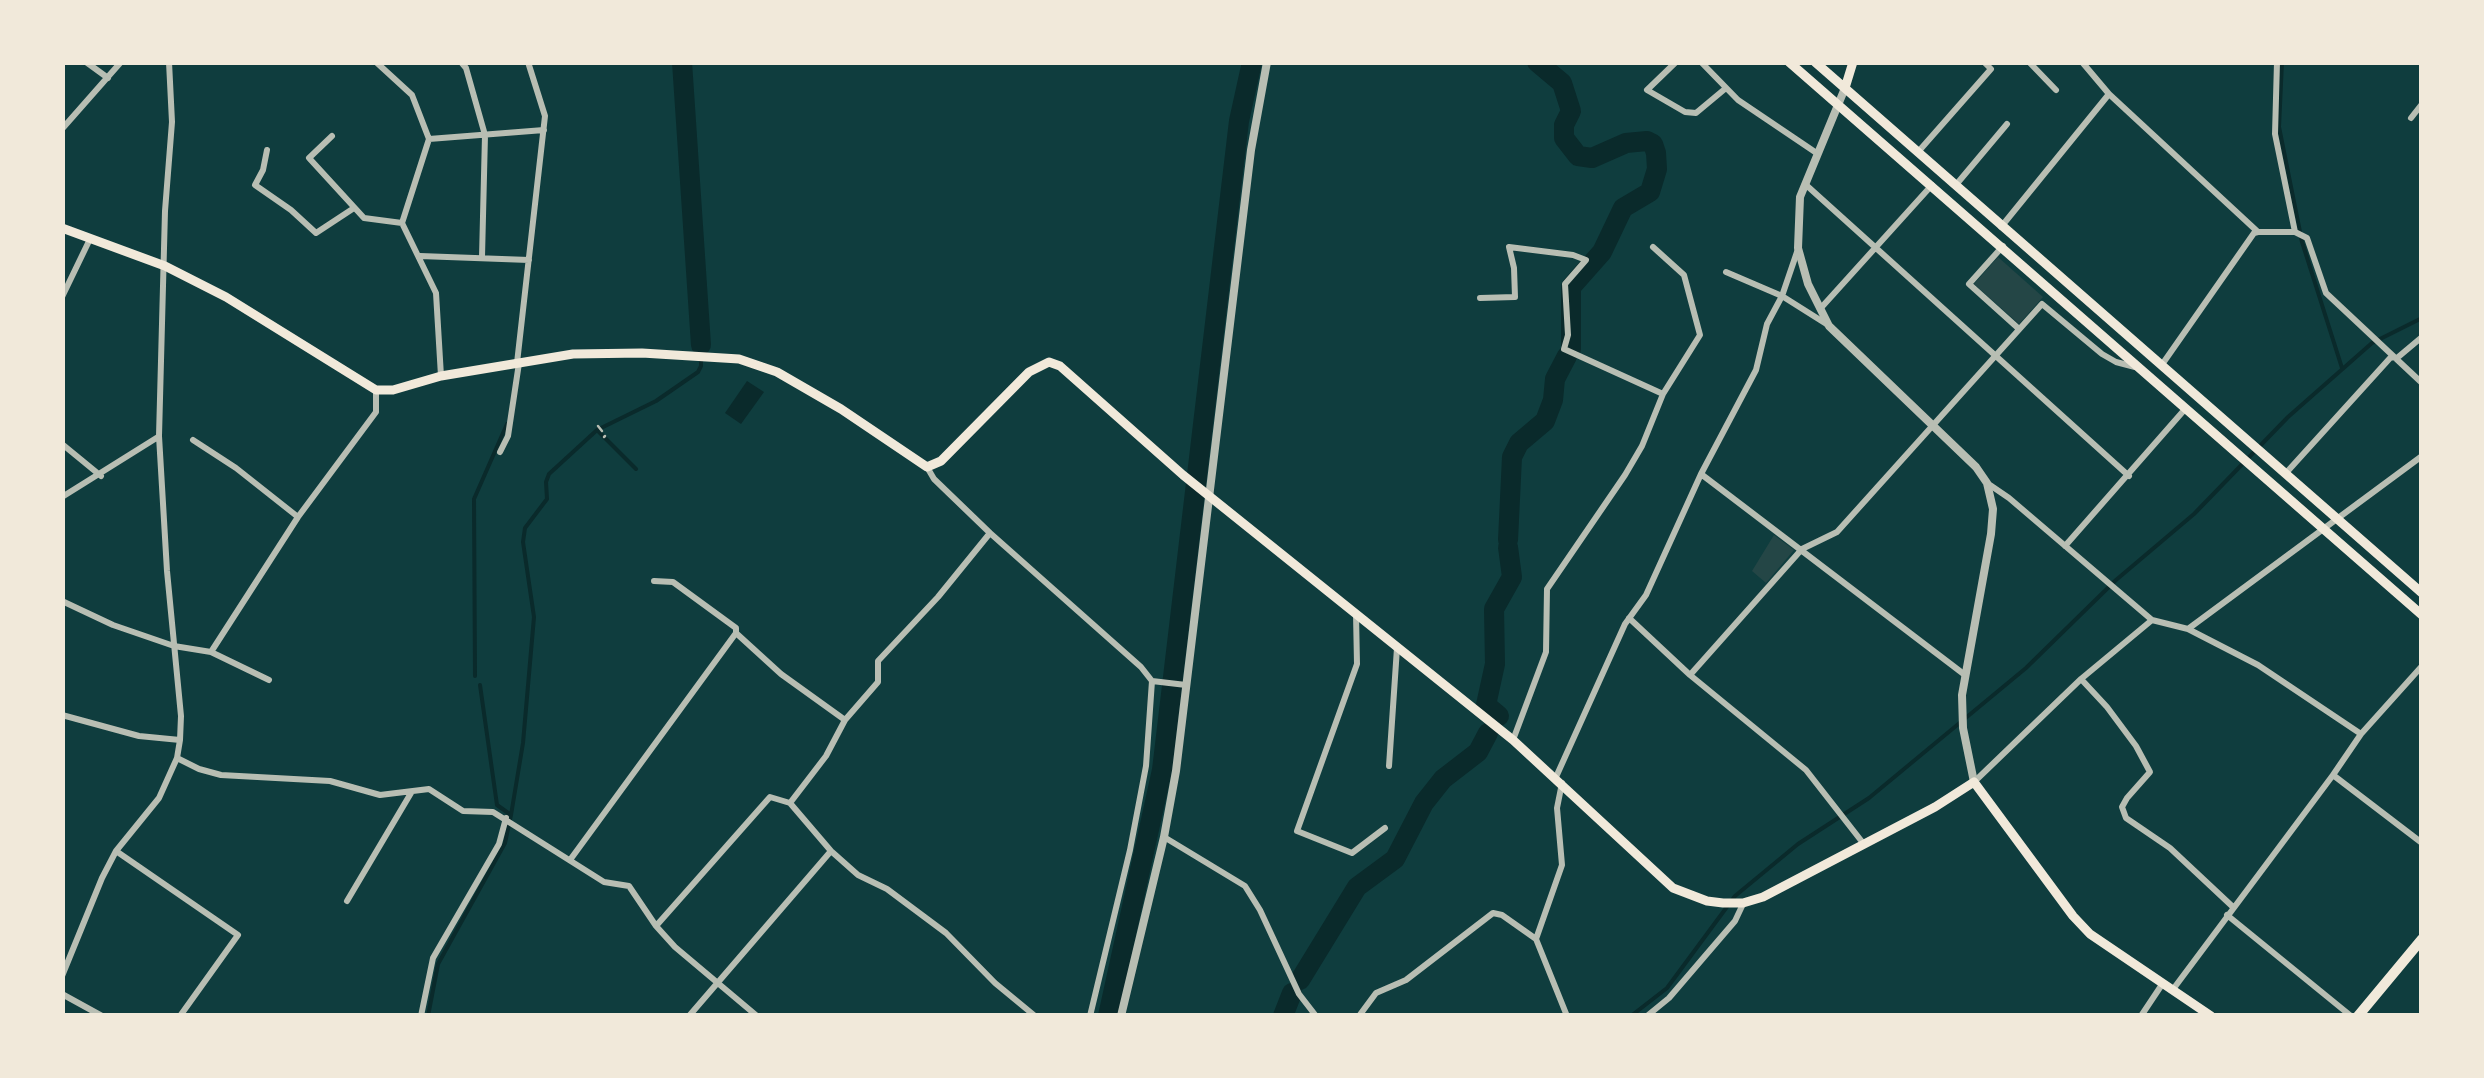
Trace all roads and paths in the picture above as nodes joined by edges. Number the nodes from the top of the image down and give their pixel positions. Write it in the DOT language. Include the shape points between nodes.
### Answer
graph roads {
  1 [pos="86,62"];
  2 [pos="121,62"];
  3 [pos="169,62"];
  4 [pos="376,62"];
  5 [pos="461,62"];
  6 [pos="528,62"];
  7 [pos="1267,62"];
  8 [pos="1676,62"];
  9 [pos="1701,62"];
  10 [pos="1789,62"];
  11 [pos="1815,62"];
  12 [pos="1853,62"];
  13 [pos="1984,62"];
  14 [pos="2029,62"];
  15 [pos="2082,62"];
  16 [pos="2277,62"];
  17 [pos="108,78"];
  18 [pos="1726,88"];
  19 [pos="1845,88"];
  20 [pos="2056,90"];
  21 [pos="2108,94"];
  22 [pos="2422,104"];
  23 [pos="1839,106"];
  24 [pos="2411,118"];
  25 [pos="2007,124"];
  26 [pos="62,129"];
  27 [pos="544,130"];
  28 [pos="484,135"];
  29 [pos="332,136"];
  30 [pos="429,139"];
  31 [pos="267,150"];
  32 [pos="1918,152"];
  33 [pos="1818,154"];
  34 [pos="1804,184"];
  35 [pos="1932,186"];
  36 [pos="1955,186"];
  37 [pos="354,208"];
  38 [pos="402,223"];
  39 [pos="2001,227"];
  40 [pos="62,228"];
  41 [pos="2258,232"];
  42 [pos="2296,232"];
  43 [pos="90,238"];
  44 [pos="2002,246"];
  45 [pos="1653,247"];
  46 [pos="1798,248"];
  47 [pos="1876,248"];
  48 [pos="420,256"];
  49 [pos="482,258"];
  50 [pos="529,260"];
  51 [pos="165,266"];
  52 [pos="1726,272"];
  53 [pos="62,296"];
  54 [pos="1782,296"];
  55 [pos="1480,298"];
  56 [pos="1820,309"];
  57 [pos="1829,326"];
  58 [pos="2019,329"];
  59 [pos="2422,336"];
  60 [pos="1995,355"];
  61 [pos="2391,358"];
  62 [pos="518,363"];
  63 [pos="2161,366"];
  64 [pos="2142,368"];
  65 [pos="441,376"];
  66 [pos="2422,383"];
  67 [pos="376,390"];
  68 [pos="1664,394"];
  69 [pos="2186,407"];
  70 [pos="1932,425"];
  71 [pos="159,436"];
  72 [pos="192,440"];
  73 [pos="62,444"];
  74 [pos="500,452"];
  75 [pos="2422,456"];
  76 [pos="927,467"];
  77 [pos="2286,473"];
  78 [pos="1701,474"];
  79 [pos="100,476"];
  80 [pos="2129,476"];
  81 [pos="1987,484"];
  82 [pos="1209,496"];
  83 [pos="62,497"];
  84 [pos="298,517"];
  85 [pos="2339,520"];
  86 [pos="2325,530"];
  87 [pos="990,533"];
  88 [pos="2065,546"];
  89 [pos="1802,549"];
  90 [pos="654,581"];
  91 [pos="2422,592"];
  92 [pos="62,602"];
  93 [pos="1356,613"];
  94 [pos="2422,615"];
  95 [pos="1628,618"];
  96 [pos="2152,620"];
  97 [pos="2188,630"];
  98 [pos="736,633"];
  99 [pos="174,646"];
  100 [pos="1397,646"];
  101 [pos="211,652"];
  102 [pos="2422,666"];
  103 [pos="1690,675"];
  104 [pos="1965,675"];
  105 [pos="2080,679"];
  106 [pos="269,680"];
  107 [pos="1157,681"];
  108 [pos="1186,684"];
  109 [pos="62,715"];
  110 [pos="844,720"];
  111 [pos="2361,734"];
  112 [pos="180,740"];
  113 [pos="1513,740"];
  114 [pos="177,758"];
  115 [pos="1389,766"];
  116 [pos="2332,775"];
  117 [pos="1559,780"];
  118 [pos="1974,782"];
  119 [pos="412,792"];
  120 [pos="790,803"];
  121 [pos="506,818"];
  122 [pos="1385,828"];
  123 [pos="1164,837"];
  124 [pos="2422,842"];
  125 [pos="1863,844"];
  126 [pos="116,851"];
  127 [pos="831,851"];
  128 [pos="570,860"];
  129 [pos="347,901"];
  130 [pos="1743,903"];
  131 [pos="2233,907"];
  132 [pos="2228,915"];
  133 [pos="656,926"];
  134 [pos="1536,939"];
  135 [pos="2422,940"];
  136 [pos="62,976"];
  137 [pos="2164,982"];
  138 [pos="715,984"];
  139 [pos="2174,988"];
  140 [pos="62,994"];
  141 [pos="102,1016"];
  142 [pos="180,1016"];
  143 [pos="420,1016"];
  144 [pos="689,1016"];
  145 [pos="757,1016"];
  146 [pos="1035,1016"];
  147 [pos="1090,1016"];
  148 [pos="1122,1016"];
  149 [pos="1316,1016"];
  150 [pos="1358,1016"];
  151 [pos="1567,1016"];
  152 [pos="1647,1016"];
  153 [pos="2141,1016"];
  154 [pos="2210,1016"];
  155 [pos="2354,1016"];
  1 -- 17 [label="street"];
  2 -- 17 [label="street"];
  3 -- 51 [label="street"];
  4 -- 30 [label="street" via="412,94"];
  5 -- 28 [label="street"];
  6 -- 27 [label="street"];
  7 -- 82 [label="street"];
  8 -- 18 [label="street" via="1647,90 1696,113"];
  9 -- 18 [label="street"];
  10 -- 23 [label="main road"];
  11 -- 19 [label="main road"];
  12 -- 19 [label="main road"];
  13 -- 32 [label="street" via="1990,68"];
  14 -- 20 [label="street"];
  15 -- 21 [label="street"];
  16 -- 42 [label="street" via="2275,134"];
  17 -- 26 [label="street"];
  18 -- 33 [label="street"];
  19 -- 23 [label="street"];
  19 -- 32 [label="main road"];
  21 -- 39 [label="street"];
  21 -- 41 [label="street"];
  22 -- 24 [label="street"];
  23 -- 33 [label="street"];
  23 -- 35 [label="main road"];
  25 -- 36 [label="street"];
  27 -- 28 [label="street"];
  27 -- 50 [label="street"];
  28 -- 30 [label="street"];
  28 -- 49 [label="street"];
  29 -- 37 [label="street" via="309,158"];
  30 -- 38 [label="street"];
  31 -- 37 [label="street" via="255,185 316,233"];
  32 -- 36 [label="main road"];
  33 -- 34 [label="street"];
  34 -- 46 [label="street"];
  34 -- 47 [label="street"];
  35 -- 44 [label="main road"];
  35 -- 47 [label="street"];
  36 -- 39 [label="main road"];
  37 -- 38 [label="street" via="364,218"];
  38 -- 48 [label="street"];
  39 -- 63 [label="main road"];
  40 -- 43 [label="main road"];
  41 -- 42 [label="street"];
  41 -- 63 [label="street"];
  42 -- 61 [label="street" via="2307,238 2326,293"];
  43 -- 51 [label="main road"];
  43 -- 53 [label="street"];
  44 -- 58 [label="street" via="1969,284"];
  44 -- 64 [label="main road"];
  45 -- 68 [label="street" via="1684,275 1700,335"];
  46 -- 54 [label="street"];
  46 -- 56 [label="street"];
  47 -- 56 [label="street"];
  47 -- 60 [label="street"];
  48 -- 49 [label="street"];
  48 -- 65 [label="street" via="436,293"];
  49 -- 50 [label="street"];
  50 -- 62 [label="street"];
  51 -- 67 [label="main road"];
  51 -- 71 [label="street"];
  52 -- 54 [label="street"];
  54 -- 57 [label="street"];
  54 -- 78 [label="street" via="1766,324 1756,370"];
  55 -- 68 [label="street" via="1515,297 1509,247 1586,260 1565,284 1564,349"];
  56 -- 57 [label="street"];
  57 -- 70 [label="street"];
  58 -- 60 [label="street"];
  58 -- 64 [label="street" via="2042,304 2102,354"];
  59 -- 61 [label="street"];
  60 -- 70 [label="street"];
  60 -- 80 [label="street"];
  61 -- 66 [label="street"];
  61 -- 77 [label="street"];
  62 -- 65 [label="main road"];
  62 -- 74 [label="street"];
  62 -- 76 [label="main road" via="642,352 739,359 777,372"];
  63 -- 77 [label="main road"];
  64 -- 69 [label="main road"];
  65 -- 67 [label="main road"];
  67 -- 84 [label="street" via="376,412"];
  68 -- 113 [label="street" via="1626,474 1547,589 1546,652"];
  69 -- 80 [label="street"];
  69 -- 86 [label="main road"];
  70 -- 81 [label="street"];
  70 -- 89 [label="street" via="1837,532"];
  71 -- 79 [label="street"];
  71 -- 99 [label="street"];
  72 -- 84 [label="street"];
  73 -- 79 [label="street"];
  75 -- 85 [label="street"];
  76 -- 82 [label="main road" via="941,461 1029,372 1049,362"];
  76 -- 87 [label="street"];
  77 -- 85 [label="main road"];
  78 -- 89 [label="street"];
  78 -- 95 [label="street" via="1646,595"];
  79 -- 83 [label="street"];
  80 -- 88 [label="street"];
  81 -- 88 [label="street"];
  81 -- 104 [label="street" via="1991,534"];
  82 -- 93 [label="main road"];
  82 -- 108 [label="street"];
  84 -- 101 [label="street"];
  85 -- 86 [label="street"];
  85 -- 91 [label="main road"];
  86 -- 94 [label="main road"];
  86 -- 97 [label="street"];
  87 -- 107 [label="street"];
  87 -- 110 [label="street" via="878,662 878,682"];
  88 -- 96 [label="street"];
  89 -- 103 [label="street"];
  89 -- 104 [label="street"];
  90 -- 98 [label="street" via="674,582"];
  92 -- 99 [label="street"];
  93 -- 100 [label="main road"];
  93 -- 122 [label="street" via="1357,664 1297,831 1352,853"];
  95 -- 103 [label="street"];
  95 -- 117 [label="street"];
  96 -- 97 [label="street"];
  96 -- 105 [label="street"];
  97 -- 111 [label="street" via="2258,665"];
  98 -- 110 [label="street"];
  98 -- 128 [label="street"];
  99 -- 101 [label="street"];
  99 -- 112 [label="street"];
  100 -- 113 [label="main road"];
  100 -- 115 [label="street"];
  101 -- 106 [label="street"];
  102 -- 111 [label="street"];
  103 -- 125 [label="street" via="1806,770"];
  104 -- 118 [label="street" via="1963,728"];
  105 -- 118 [label="street"];
  105 -- 131 [label="street" via="2150,772 2122,807 2126,818 2170,848"];
  107 -- 108 [label="street"];
  107 -- 147 [label="street" via="1130,850"];
  108 -- 123 [label="street"];
  109 -- 112 [label="street"];
  110 -- 120 [label="street"];
  111 -- 116 [label="street"];
  112 -- 114 [label="street"];
  113 -- 117 [label="main road"];
  114 -- 119 [label="street" via="221,775"];
  114 -- 126 [label="street" via="151,812"];
  116 -- 124 [label="street"];
  116 -- 131 [label="street"];
  117 -- 130 [label="main road" via="1673,888"];
  117 -- 134 [label="street" via="1562,865"];
  118 -- 125 [label="main road"];
  118 -- 137 [label="main road" via="2073,916 2101,943"];
  119 -- 121 [label="street" via="429,789 463,811"];
  119 -- 129 [label="street"];
  120 -- 127 [label="street"];
  120 -- 133 [label="street" via="770,797"];
  121 -- 128 [label="street"];
  121 -- 143 [label="street" via="499,844 433,958"];
  123 -- 148 [label="street"];
  123 -- 149 [label="street" via="1245,886"];
  125 -- 130 [label="main road"];
  126 -- 136 [label="street"];
  126 -- 142 [label="street" via="238,935"];
  127 -- 138 [label="street"];
  127 -- 146 [label="street" via="946,933"];
  128 -- 133 [label="street" via="604,882 629,886"];
  130 -- 152 [label="street" via="1735,921"];
  131 -- 132 [label="street"];
  132 -- 139 [label="street"];
  132 -- 155 [label="street"];
  133 -- 138 [label="street"];
  134 -- 150 [label="street" via="1493,913 1406,980 1376,993"];
  134 -- 151 [label="street"];
  135 -- 155 [label="highway"];
  137 -- 139 [label="main road"];
  137 -- 153 [label="street"];
  138 -- 144 [label="street"];
  138 -- 145 [label="street"];
  139 -- 154 [label="main road"];
  140 -- 141 [label="street"];
}
